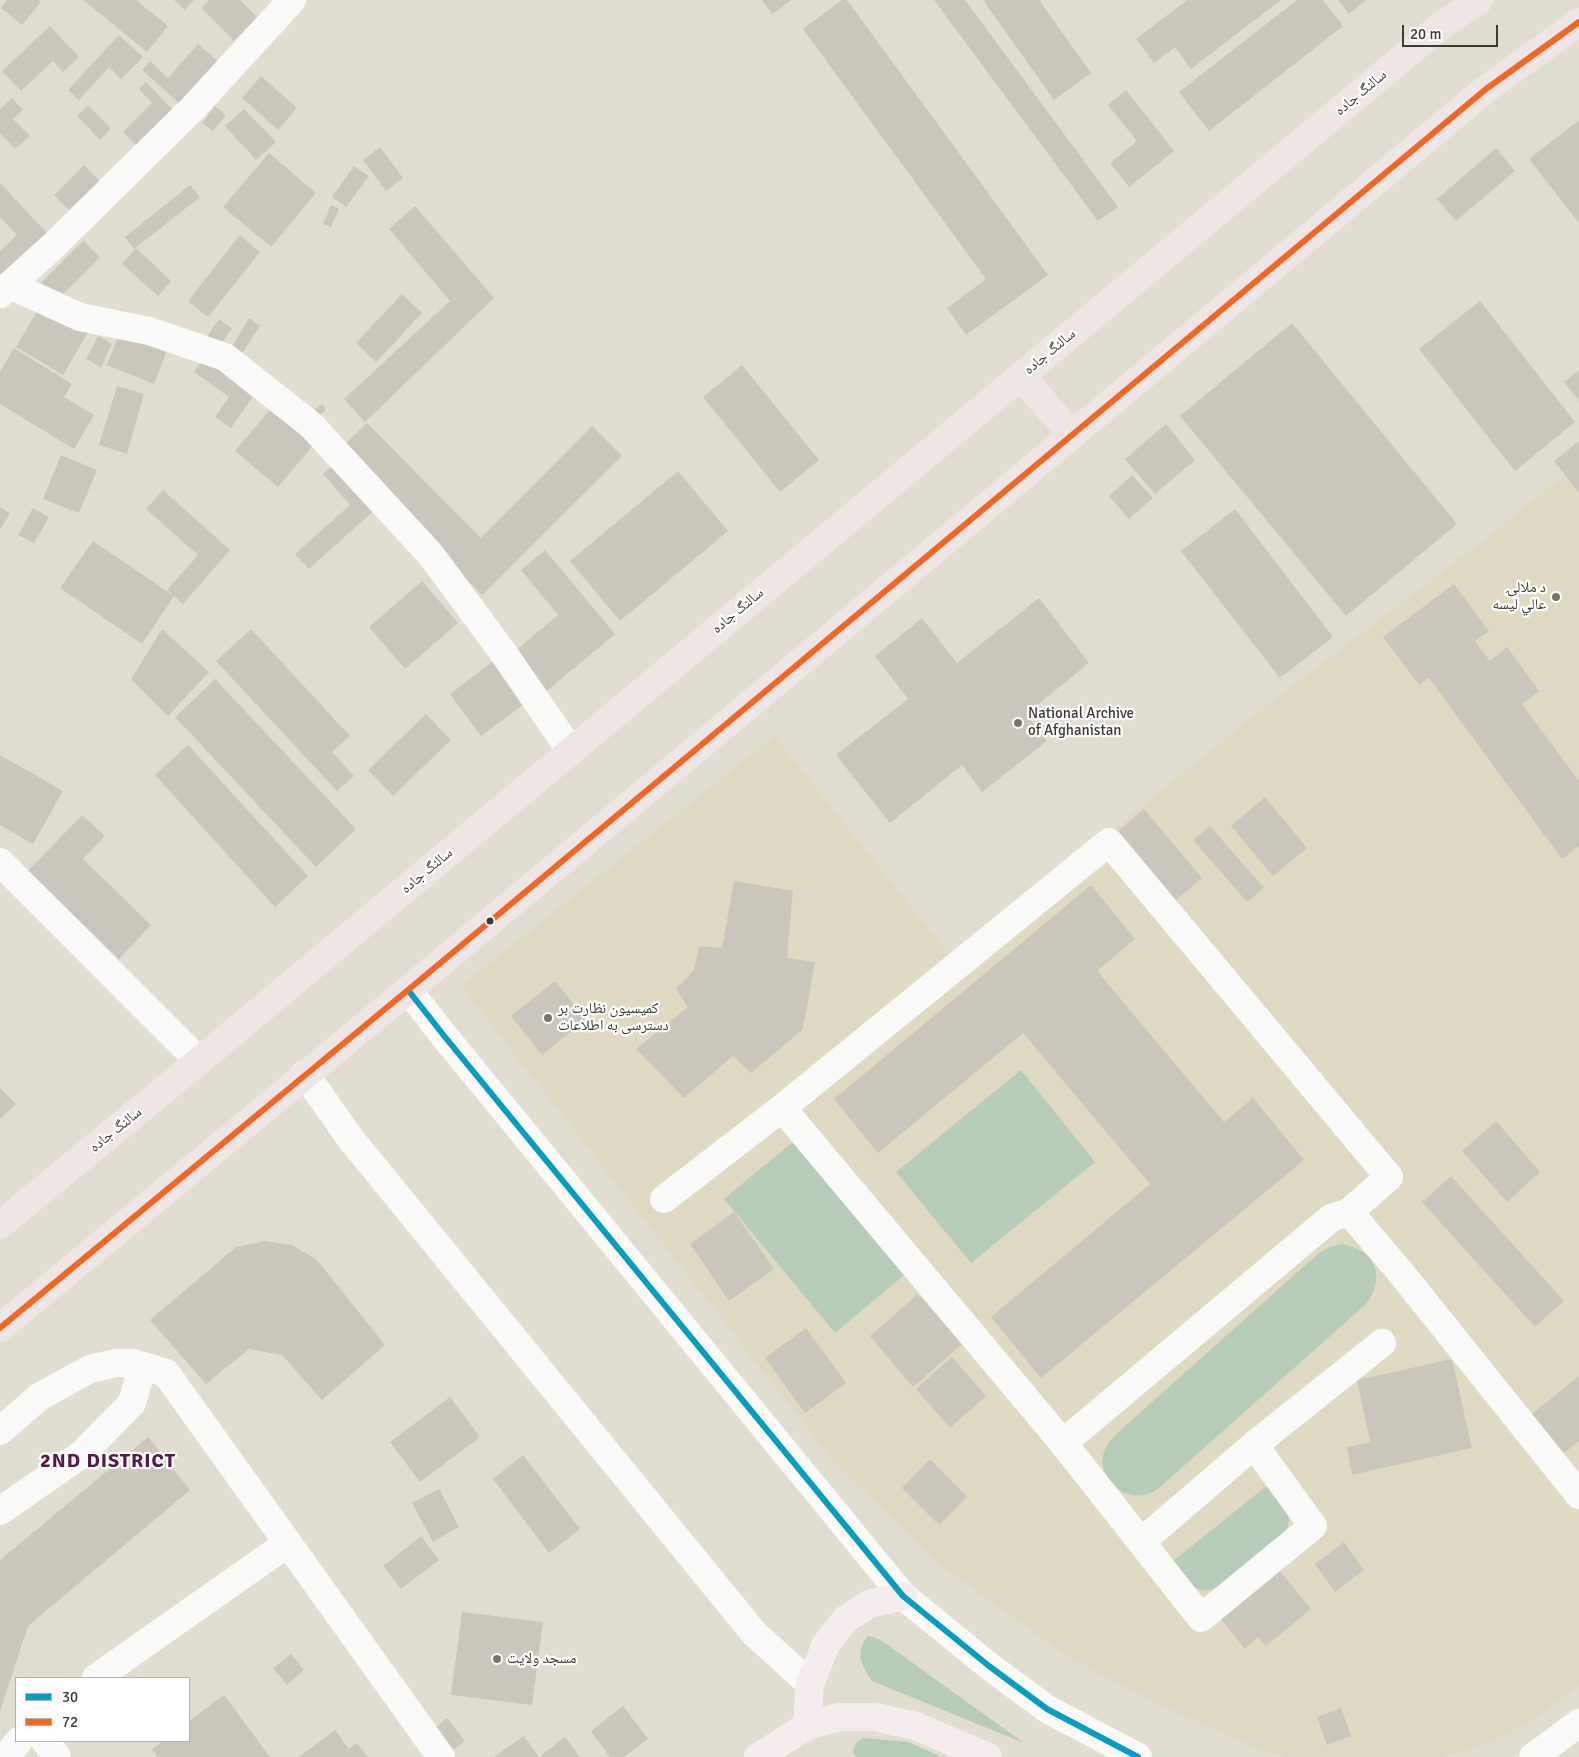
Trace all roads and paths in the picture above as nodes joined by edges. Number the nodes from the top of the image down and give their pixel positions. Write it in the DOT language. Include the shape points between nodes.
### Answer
graph roads {
  1 [pos="292,0"];
  2 [pos="1478,0"];
  3 [pos="1579,22"];
  4 [pos="5,289"];
  5 [pos="1021,376"];
  6 [pos="1072,435"];
  7 [pos="571,751"];
  8 [pos="0,862"];
  9 [pos="408,990"];
  10 [pos="199,1061"];
  11 [pos="305,1074"];
  12 [pos="782,1108"];
  13 [pos="664,1199"];
  14 [pos="1349,1212"];
  15 [pos="0,1225"];
  16 [pos="0,1328"];
  17 [pos="1382,1343"];
  18 [pos="133,1363"];
  19 [pos="0,1431"];
  20 [pos="1063,1443"];
  21 [pos="1254,1445"];
  22 [pos="1579,1495"];
  23 [pos="0,1511"];
  24 [pos="1141,1542"];
  25 [pos="288,1543"];
  26 [pos="902,1596"];
  27 [pos="97,1677"];
  28 [pos="810,1684"];
  29 [pos="1579,1723"];
  30 [pos="807,1726"];
  31 [pos="18,1742"];
  32 [pos="46,1742"];
  33 [pos="6,1757"];
  34 [pos="57,1757"];
  35 [pos="442,1757"];
  36 [pos="758,1757"];
  37 [pos="988,1757"];
  38 [pos="1138,1757"];
  39 [pos="1532,1757"];
  1 -- 4 [label="street" via="193,108"];
  2 -- 5 [label="highway, سالنگ جاده" via="1442,25"];
  3 -- 6 [label="highway" via="1486,89"];
  4 -- 7 [label="street" via="80,317 149,330 225,357 311,425 431,555"];
  5 -- 6 [label="highway"];
  5 -- 7 [label="highway, سالنگ جاده"];
  6 -- 9 [label="highway"];
  7 -- 10 [label="highway, سالنگ جاده"];
  8 -- 10 [label="street"];
  9 -- 11 [label="highway"];
  9 -- 26 [label="street"];
  10 -- 15 [label="highway, سالنگ جاده"];
  11 -- 16 [label="highway"];
  11 -- 28 [label="street" via="350,1138 754,1633"];
  12 -- 13 [label="street"];
  12 -- 14 [label="street" via="1109,842 1389,1177"];
  12 -- 20 [label="street"];
  14 -- 20 [label="street" via="1331,1218"];
  14 -- 22 [label="street"];
  17 -- 21 [label="street"];
  18 -- 19 [label="street" via="90,1369 39,1397"];
  18 -- 23 [label="street" via="140,1378 132,1403 82,1454"];
  18 -- 25 [label="street" via="166,1373"];
  20 -- 24 [label="street"];
  21 -- 24 [label="street"];
  21 -- 24 [label="street" via="1313,1526 1201,1618"];
  25 -- 27 [label="street"];
  25 -- 35 [label="street"];
  26 -- 28 [label="main road" via="869,1604 846,1619 826,1644"];
  26 -- 38 [label="street" via="1047,1709"];
  28 -- 30 [label="main road"];
  29 -- 39 [label="street"];
  30 -- 36 [label="main road"];
  30 -- 37 [label="main road" via="839,1717 875,1717 916,1726"];
  31 -- 33 [label="street"];
  32 -- 34 [label="street"];
}
